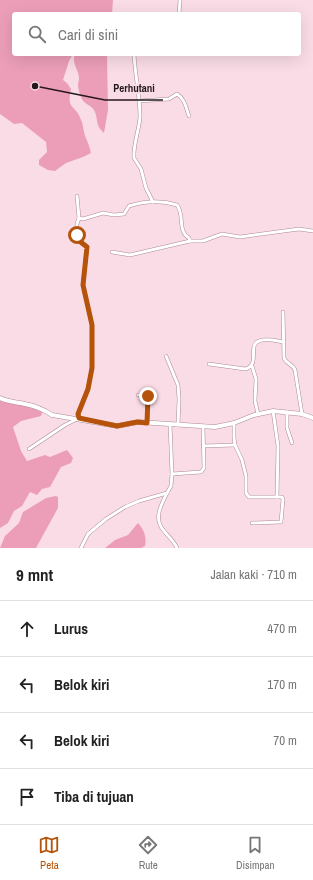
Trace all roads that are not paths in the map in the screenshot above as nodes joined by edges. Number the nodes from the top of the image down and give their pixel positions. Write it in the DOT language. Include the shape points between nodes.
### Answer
graph roads {
  1 [pos="180,0"];
  2 [pos="180,12"];
  3 [pos="134,56"];
  4 [pos="139,101"];
  5 [pos="189,116"];
  6 [pos="77,196"];
  7 [pos="152,202"];
  8 [pos="80,218"];
  9 [pos="313,231"];
  10 [pos="190,241"];
  11 [pos="112,252"];
  12 [pos="283,312"];
  13 [pos="284,342"];
  14 [pos="166,356"];
  15 [pos="209,364"];
  16 [pos="252,366"];
  17 [pos="138,395"];
  18 [pos="0,398"];
  19 [pos="273,411"];
  20 [pos="286,412"];
  21 [pos="258,414"];
  22 [pos="302,414"];
  23 [pos="313,418"];
  24 [pos="78,419"];
  25 [pos="147,423"];
  26 [pos="234,423"];
  27 [pos="170,424"];
  28 [pos="178,425"];
  29 [pos="203,427"];
  30 [pos="292,443"];
  31 [pos="235,445"];
  32 [pos="203,446"];
  33 [pos="29,449"];
  34 [pos="172,474"];
  35 [pos="167,493"];
  36 [pos="277,497"];
  37 [pos="252,523"];
  38 [pos="80,548"];
  39 [pos="177,548"];
  1 -- 2 [label="street"];
  3 -- 4 [label="street"];
  4 -- 5 [label="street" via="169,99 177,94 183,99"];
  4 -- 7 [label="street" via="140,119 134,158 141,169"];
  6 -- 8 [label="street"];
  7 -- 8 [label="street" via="129,206 124,214 104,213"];
  7 -- 10 [label="street" via="166,201 177,205 182,231"];
  8 -- 24 [label="street" via="76,224 78,240 87,247 83,285 92,318 92,368"];
  9 -- 10 [label="street" via="299,229 240,237 222,234 203,241"];
  10 -- 11 [label="street" via="130,255"];
  12 -- 13 [label="street"];
  13 -- 16 [label="street" via="257,342 254,345"];
  13 -- 22 [label="street" via="285,360 295,370"];
  14 -- 28 [label="street" via="178,385"];
  15 -- 16 [label="street" via="245,369"];
  16 -- 21 [label="street" via="256,379 255,401"];
  17 -- 25 [label="street" via="148,396"];
  18 -- 24 [label="street" via="43,409 52,415"];
  19 -- 20 [label="street"];
  19 -- 21 [label="street"];
  19 -- 36 [label="street" via="278,446"];
  20 -- 22 [label="street"];
  20 -- 30 [label="street" via="287,428"];
  21 -- 26 [label="street"];
  22 -- 23 [label="street"];
  24 -- 25 [label="street" via="117,426"];
  24 -- 33 [label="street" via="64,425"];
  25 -- 27 [label="street"];
  26 -- 29 [label="street"];
  26 -- 31 [label="street"];
  27 -- 28 [label="street"];
  27 -- 34 [label="street"];
  28 -- 29 [label="street"];
  29 -- 32 [label="street"];
  31 -- 32 [label="street"];
  31 -- 36 [label="street" via="246,476 247,495"];
  32 -- 34 [label="street" via="203,471"];
  34 -- 35 [label="street" via="171,486"];
  35 -- 38 [label="street" via="139,501 106,519 88,534"];
  35 -- 39 [label="street" via="158,515 162,529"];
  36 -- 37 [label="street" via="283,499 281,522"];
}
